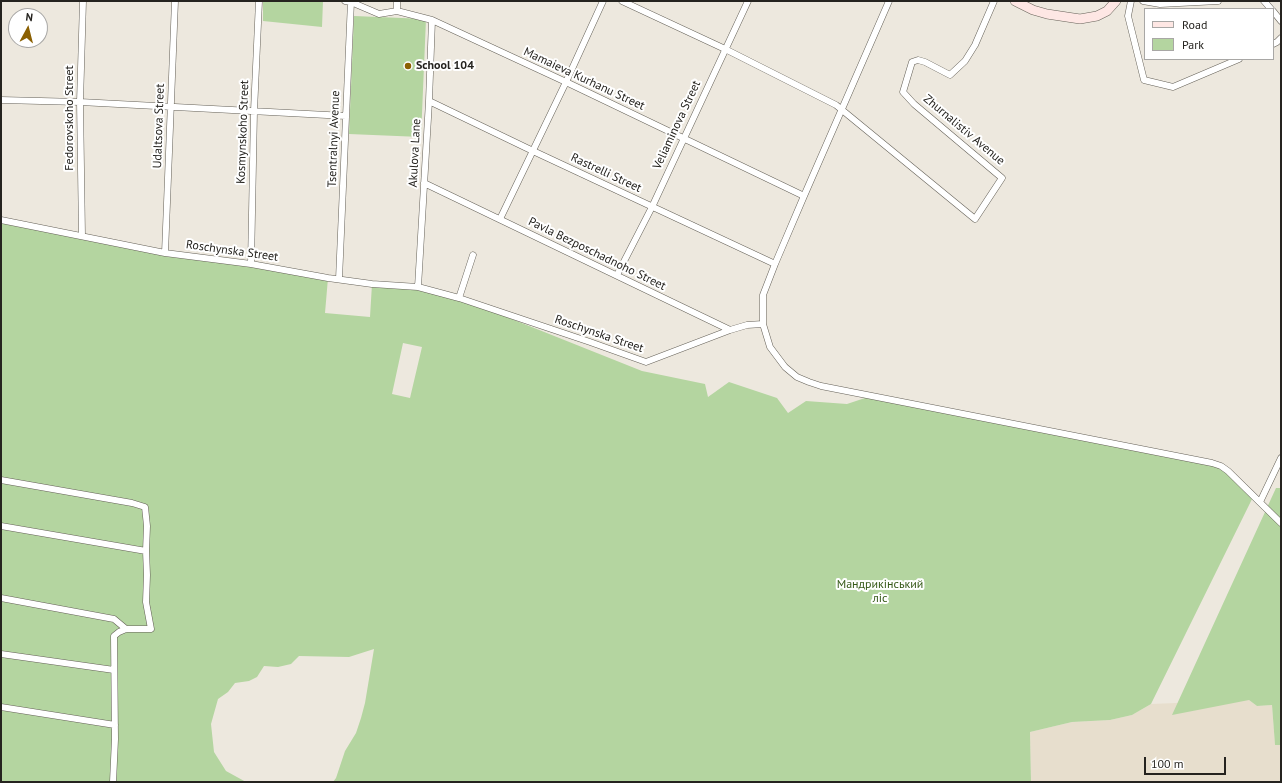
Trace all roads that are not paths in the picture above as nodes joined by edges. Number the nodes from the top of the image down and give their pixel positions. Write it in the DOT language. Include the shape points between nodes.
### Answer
graph roads {
  1 [pos="83,1"];
  2 [pos="175,1"];
  3 [pos="259,1"];
  4 [pos="349,1"];
  5 [pos="397,1"];
  6 [pos="603,1"];
  7 [pos="622,1"];
  8 [pos="748,1"];
  9 [pos="889,1"];
  10 [pos="994,1"];
  11 [pos="1015,1"];
  12 [pos="1116,1"];
  13 [pos="1131,1"];
  14 [pos="1143,1"];
  15 [pos="1217,1"];
  16 [pos="397,11"];
  17 [pos="1274,12"];
  18 [pos="432,20"];
  19 [pos="1281,21"];
  20 [pos="725,49"];
  21 [pos="1236,60"];
  22 [pos="566,82"];
  23 [pos="1,100"];
  24 [pos="429,100"];
  25 [pos="80,102"];
  26 [pos="171,107"];
  27 [pos="842,110"];
  28 [pos="254,111"];
  29 [pos="346,116"];
  30 [pos="684,139"];
  31 [pos="533,151"];
  32 [pos="424,183"];
  33 [pos="804,196"];
  34 [pos="652,207"];
  35 [pos="500,219"];
  36 [pos="1,220"];
  37 [pos="82,236"];
  38 [pos="165,253"];
  39 [pos="473,255"];
  40 [pos="251,264"];
  41 [pos="775,264"];
  42 [pos="617,275"];
  43 [pos="339,279"];
  44 [pos="418,286"];
  45 [pos="459,298"];
  46 [pos="763,324"];
  47 [pos="730,330"];
  48 [pos="1281,458"];
  49 [pos="1,480"];
  50 [pos="1260,502"];
  51 [pos="1281,523"];
  52 [pos="1,526"];
  53 [pos="146,551"];
  54 [pos="1,598"];
  55 [pos="126,629"];
  56 [pos="1,654"];
  57 [pos="114,670"];
  58 [pos="1,707"];
  59 [pos="115,725"];
  60 [pos="113,782"];
  1 -- 25 [label="street, Fedorovskoho Street"];
  2 -- 26 [label="street, Udaltsova Street"];
  3 -- 28 [label="street, Kosmynskoho Street"];
  4 -- 16 [label="street, Mamaieva Kurhanu Street" via="379,14"];
  4 -- 29 [label="street, Tsentralnyi Avenue"];
  5 -- 16 [label="street"];
  6 -- 22 [label="street"];
  7 -- 20 [label="street"];
  8 -- 20 [label="street, Veliaminova Street"];
  9 -- 27 [label="street"];
  10 -- 27 [label="street, Zhurnalistiv Avenue" via="975,45 965,61 950,75 925,62 912,62 903,92 1002,178 975,219"];
  11 -- 12 [label="main road" via="1047,14 1080,19 1097,16 1107,11"];
  13 -- 21 [label="street" via="1128,16 1144,80 1173,87"];
  14 -- 15 [label="street" via="1160,4"];
  16 -- 18 [label="street, Mamaieva Kurhanu Street"];
  17 -- 19 [label="street"];
  18 -- 22 [label="street, Mamaieva Kurhanu Street"];
  18 -- 24 [label="street, Akulova Lane"];
  20 -- 27 [label="street"];
  20 -- 30 [label="street, Veliaminova Street"];
  22 -- 30 [label="street, Mamaieva Kurhanu Street"];
  22 -- 31 [label="street"];
  23 -- 25 [label="street"];
  24 -- 31 [label="street, Rastrelli Street"];
  24 -- 32 [label="street, Akulova Lane"];
  25 -- 26 [label="street"];
  25 -- 37 [label="street, Fedorovskoho Street"];
  26 -- 28 [label="street"];
  26 -- 38 [label="street, Udaltsova Street"];
  27 -- 33 [label="street"];
  28 -- 29 [label="street"];
  28 -- 40 [label="street, Kosmynskoho Street"];
  29 -- 43 [label="street, Tsentralnyi Avenue"];
  30 -- 33 [label="street, Mamaieva Kurhanu Street"];
  30 -- 34 [label="street, Veliaminova Street"];
  31 -- 34 [label="street, Rastrelli Street"];
  31 -- 35 [label="street"];
  32 -- 35 [label="street, Pavla Bezposchadnoho Street"];
  32 -- 44 [label="street, Akulova Lane"];
  33 -- 41 [label="street"];
  34 -- 41 [label="street, Rastrelli Street"];
  34 -- 42 [label="street, Veliaminova Street"];
  35 -- 42 [label="street, Pavla Bezposchadnoho Street"];
  36 -- 37 [label="street, Roschynska Street"];
  37 -- 38 [label="street, Roschynska Street"];
  38 -- 40 [label="street, Roschynska Street"];
  39 -- 45 [label="street"];
  40 -- 43 [label="street, Roschynska Street"];
  41 -- 46 [label="street" via="763,295"];
  42 -- 47 [label="street, Pavla Bezposchadnoho Street"];
  43 -- 44 [label="street, Roschynska Street" via="372,284"];
  44 -- 45 [label="street, Roschynska Street"];
  45 -- 47 [label="street, Roschynska Street" via="646,362"];
  46 -- 47 [label="street"];
  46 -- 50 [label="street" via="770,347 785,367 797,377 809,382 1212,462 1228,471"];
  48 -- 50 [label="street"];
  49 -- 53 [label="street" via="145,507"];
  50 -- 51 [label="street"];
  52 -- 53 [label="street"];
  53 -- 55 [label="street" via="146,602 151,630"];
  54 -- 55 [label="street" via="114,618"];
  55 -- 57 [label="street" via="114,636"];
  56 -- 57 [label="street"];
  57 -- 59 [label="street"];
  58 -- 59 [label="street"];
  59 -- 60 [label="street"];
}
